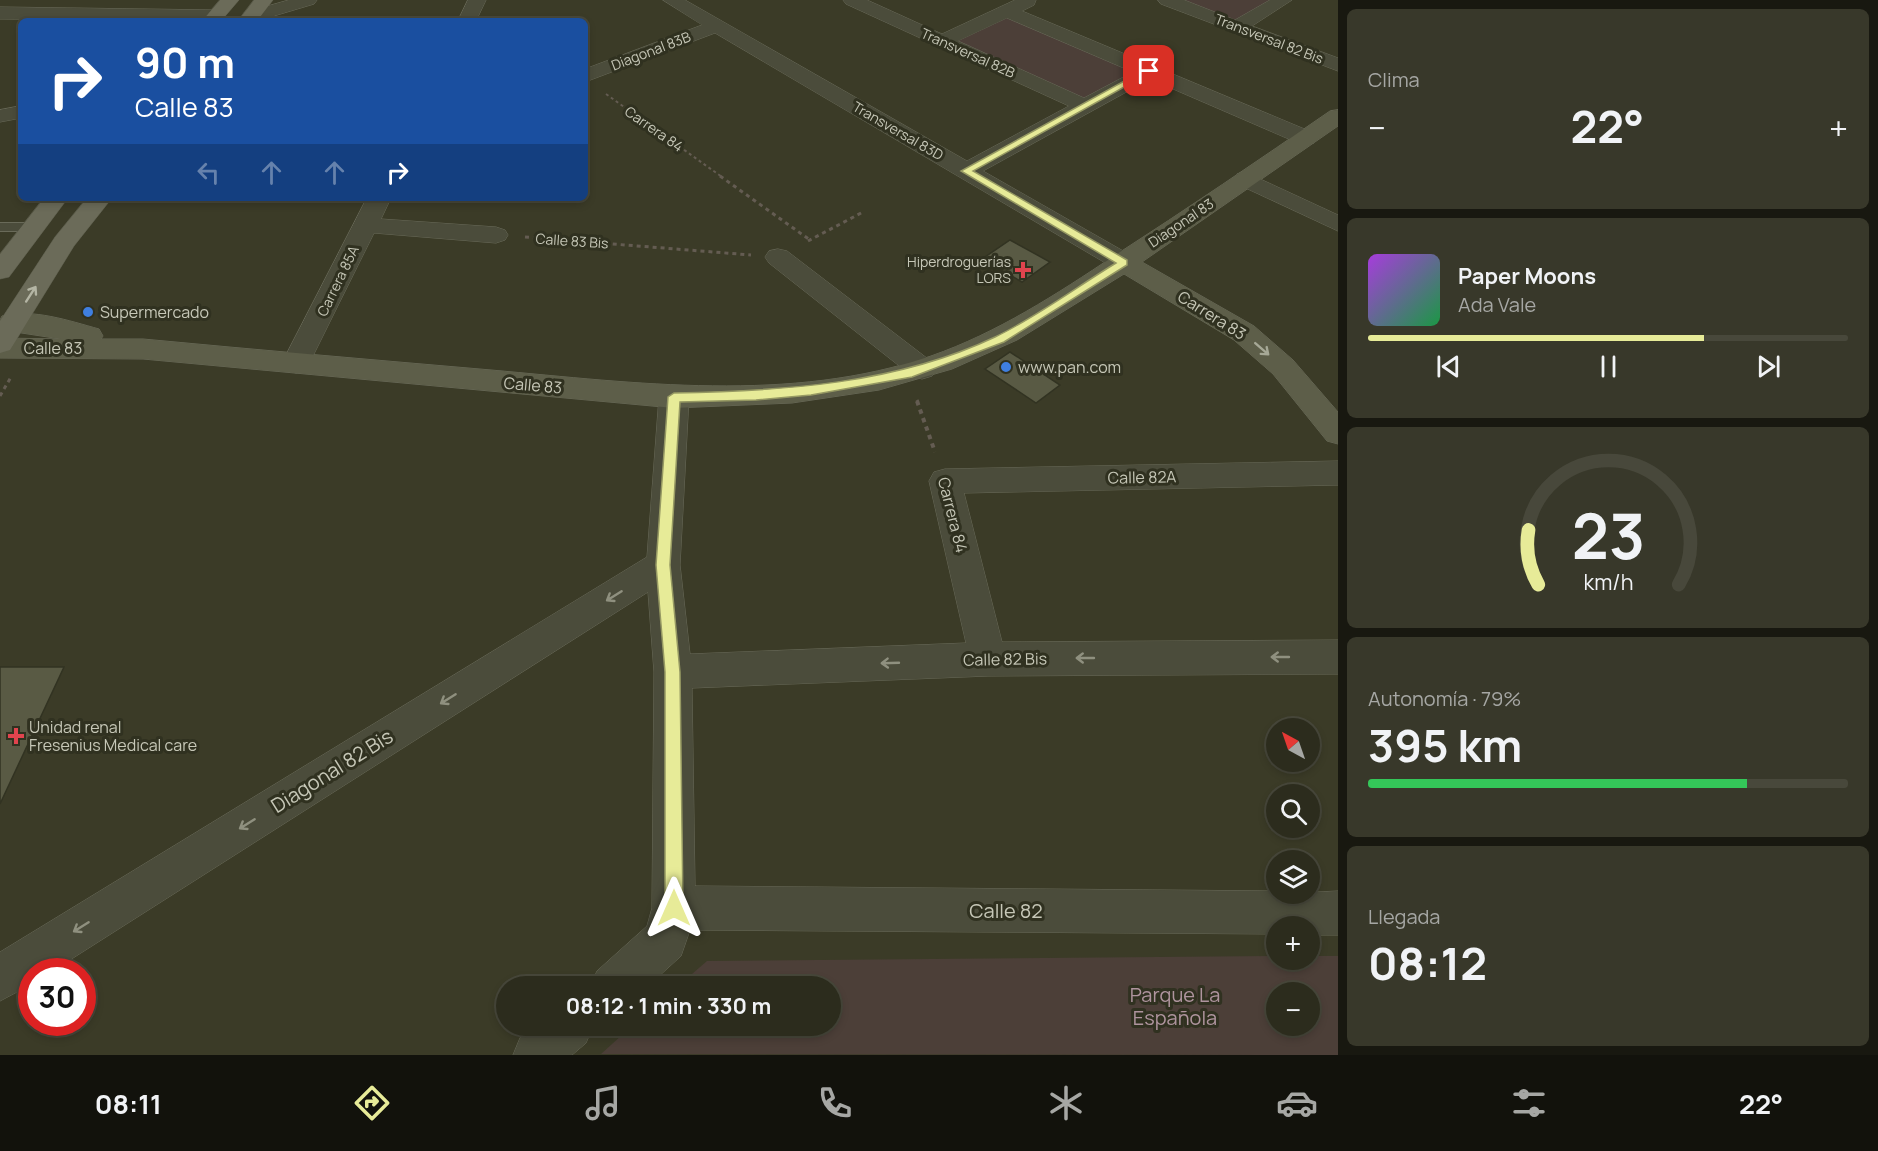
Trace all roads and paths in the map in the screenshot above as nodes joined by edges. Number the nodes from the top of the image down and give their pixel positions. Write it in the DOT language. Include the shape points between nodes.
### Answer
graph roads {
  1 [pos="30,0"];
  2 [pos="230,0"];
  3 [pos="308,0"];
  4 [pos="477,0"];
  5 [pos="672,0"];
  6 [pos="852,0"];
  7 [pos="1031,0"];
  8 [pos="1167,0"];
  9 [pos="1283,0"];
  10 [pos="264,1"];
  11 [pos="282,8"];
  12 [pos="1007,11"];
  13 [pos="7,13"];
  14 [pos="214,18"];
  15 [pos="250,18"];
  16 [pos="252,18"];
  17 [pos="468,18"];
  18 [pos="716,26"];
  19 [pos="1236,27"];
  20 [pos="943,41"];
  21 [pos="1338,65"];
  22 [pos="1149,71"];
  23 [pos="588,75"];
  24 [pos="604,93"];
  25 [pos="1085,106"];
  26 [pos="18,113"];
  27 [pos="0,116"];
  28 [pos="1338,116"];
  29 [pos="1306,138"];
  30 [pos="966,171"];
  31 [pos="1245,179"];
  32 [pos="54,201"];
  33 [pos="98,201"];
  34 [pos="377,201"];
  35 [pos="863,212"];
  36 [pos="1338,224"];
  37 [pos="365,225"];
  38 [pos="0,227"];
  39 [pos="32,227"];
  40 [pos="496,235"];
  41 [pos="810,240"];
  42 [pos="778,257"];
  43 [pos="1124,262"];
  44 [pos="0,271"];
  45 [pos="6,333"];
  46 [pos="0,348"];
  47 [pos="143,349"];
  48 [pos="296,363"];
  49 [pos="915,371"];
  50 [pos="674,397"];
  51 [pos="1338,433"];
  52 [pos="1338,473"];
  53 [pos="945,481"];
  54 [pos="663,565"];
  55 [pos="1338,657"];
  56 [pos="988,659"];
  57 [pos="673,672"];
  58 [pos="1338,914"];
  59 [pos="670,924"];
  60 [pos="623,976"];
  61 [pos="0,978"];
  62 [pos="558,1036"];
  63 [pos="537,1055"];
  1 -- 13 [label="street"];
  2 -- 14 [label="main road"];
  3 -- 11 [label="street"];
  4 -- 17 [label="street"];
  5 -- 18 [label="street, Transversal 83D"];
  6 -- 20 [label="street, Transversal 82B"];
  7 -- 12 [label="street"];
  8 -- 19 [label="street, Transversal 82 Bis"];
  9 -- 19 [label="street"];
  10 -- 11 [label="street"];
  10 -- 15 [label="main road"];
  11 -- 16 [label="street"];
  12 -- 20 [label="street"];
  12 -- 22 [label="street"];
  13 -- 14 [label="street"];
  18 -- 23 [label="street, Diagonal 83B"];
  18 -- 30 [label="street, Transversal 83D"];
  19 -- 21 [label="street, Transversal 82 Bis"];
  20 -- 25 [label="street, Transversal 82B"];
  22 -- 25 [label="street"];
  22 -- 29 [label="street"];
  24 -- 41 [label="path, Carrera 84"];
  25 -- 30 [label="street"];
  26 -- 27 [label="street"];
  28 -- 29 [label="street, Diagonal 83"];
  29 -- 31 [label="street, Diagonal 83"];
  30 -- 43 [label="street, Transversal 83D"];
  31 -- 36 [label="street"];
  31 -- 43 [label="street, Diagonal 83"];
  32 -- 39 [label="main road"];
  45 -- 33 [label="main road, one-way" via="64,242"];
  34 -- 37 [label="street, Carrera 85A"];
  35 -- 41 [label="path"];
  37 -- 40 [label="street"];
  37 -- 48 [label="street, Carrera 85A"];
  38 -- 39 [label="lane"];
  39 -- 44 [label="main road"];
  40 -- 42 [label="path, Calle 83 Bis"];
  41 -- 42 [label="path"];
  42 -- 49 [label="street"];
  43 -- 49 [label="street, Diagonal 83" via="1000,339"];
  43 -- 51 [label="street, Carrera 83, one-way" via="1244,333 1283,367"];
  45 -- 47 [label="street, Calle 83" via="42,325"];
  46 -- 47 [label="street, Calle 83"];
  47 -- 48 [label="street, Calle 83"];
  48 -- 50 [label="street, Calle 83"];
  49 -- 50 [label="street, Calle 83" via="829,388 756,396"];
  49 -- 53 [label="path, Carrera 84"];
  50 -- 54 [label="street"];
  52 -- 53 [label="street, Calle 82A"];
  53 -- 56 [label="street, Carrera 84"];
  54 -- 57 [label="street"];
  54 -- 61 [label="street, Diagonal 82 Bis, one-way"];
  55 -- 56 [label="street, Calle 82 Bis, one-way"];
  56 -- 57 [label="street, Calle 82 Bis, one-way"];
  57 -- 59 [label="street"];
  58 -- 59 [label="street, Calle 82"];
  59 -- 60 [label="street"];
  62 -- 63 [label="street"];
}
